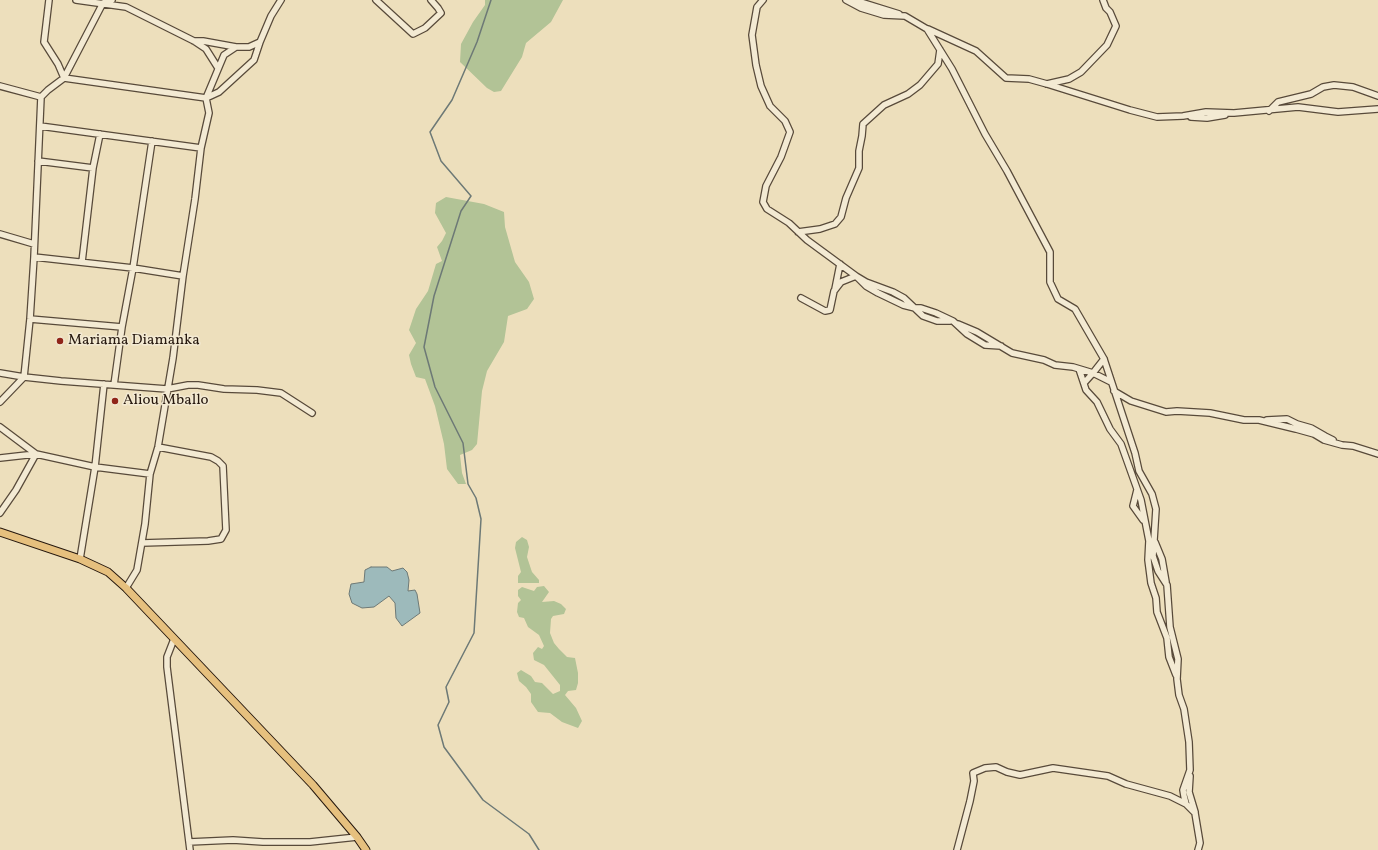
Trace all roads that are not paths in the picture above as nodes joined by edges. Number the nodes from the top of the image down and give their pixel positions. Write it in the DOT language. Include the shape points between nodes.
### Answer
graph roads {
  1 [pos="49,0"];
  2 [pos="76,0"];
  3 [pos="112,0"];
  4 [pos="281,0"];
  5 [pos="376,0"];
  6 [pos="431,0"];
  7 [pos="763,0"];
  8 [pos="846,0"];
  9 [pos="854,0"];
  10 [pos="1103,0"];
  11 [pos="103,3"];
  12 [pos="905,16"];
  13 [pos="927,29"];
  14 [pos="194,42"];
  15 [pos="260,42"];
  16 [pos="236,47"];
  17 [pos="940,50"];
  18 [pos="218,68"];
  19 [pos="64,78"];
  20 [pos="1047,84"];
  21 [pos="0,86"];
  22 [pos="1378,96"];
  23 [pos="41,97"];
  24 [pos="206,98"];
  25 [pos="1378,109"];
  26 [pos="1269,111"];
  27 [pos="40,126"];
  28 [pos="100,134"];
  29 [pos="152,141"];
  30 [pos="201,148"];
  31 [pos="38,161"];
  32 [pos="93,168"];
  33 [pos="798,232"];
  34 [pos="0,234"];
  35 [pos="34,244"];
  36 [pos="34,256"];
  37 [pos="82,262"];
  38 [pos="840,264"];
  39 [pos="133,268"];
  40 [pos="183,276"];
  41 [pos="856,276"];
  42 [pos="834,291"];
  43 [pos="801,298"];
  44 [pos="30,319"];
  45 [pos="122,327"];
  46 [pos="1104,359"];
  47 [pos="1079,369"];
  48 [pos="0,373"];
  49 [pos="1093,373"];
  50 [pos="24,377"];
  51 [pos="1111,382"];
  52 [pos="1084,383"];
  53 [pos="104,384"];
  54 [pos="114,385"];
  55 [pos="167,389"];
  56 [pos="1114,391"];
  57 [pos="0,402"];
  58 [pos="312,413"];
  59 [pos="0,427"];
  60 [pos="1353,446"];
  61 [pos="158,447"];
  62 [pos="36,454"];
  63 [pos="1378,454"];
  64 [pos="0,458"];
  65 [pos="1378,458"];
  66 [pos="94,467"];
  67 [pos="150,474"];
  68 [pos="1137,490"];
  69 [pos="0,513"];
  70 [pos="1144,520"];
  71 [pos="0,532"];
  72 [pos="142,543"];
  73 [pos="80,559"];
  74 [pos="126,588"];
  75 [pos="174,639"];
  76 [pos="1177,679"];
  77 [pos="1190,770"];
  78 [pos="1186,804"];
  79 [pos="1195,813"];
  80 [pos="357,837"];
  81 [pos="189,842"];
  82 [pos="1200,843"];
  83 [pos="190,850"];
  84 [pos="366,850"];
  85 [pos="957,850"];
  86 [pos="1198,850"];
  87 [pos="1201,850"];
  1 -- 19 [label="street" via="44,42"];
  2 -- 11 [label="street"];
  3 -- 11 [label="street"];
  4 -- 15 [label="street"];
  5 -- 6 [label="street" via="413,34 425,28 441,13"];
  7 -- 33 [label="street" via="757,7 752,35 756,65 761,86 770,106 785,121 790,132 766,186 763,202 767,209"];
  8 -- 12 [label="street" via="884,15"];
  9 -- 12 [label="street"];
  10 -- 20 [label="street" via="1116,26 1107,45 1081,72 1069,79"];
  11 -- 14 [label="street" via="126,7"];
  11 -- 19 [label="street"];
  12 -- 13 [label="street"];
  13 -- 17 [label="street"];
  13 -- 20 [label="street" via="976,51 1006,78 1029,79"];
  14 -- 16 [label="street" via="203,41"];
  14 -- 18 [label="street" via="206,49"];
  15 -- 16 [label="street" via="249,47"];
  15 -- 24 [label="street" via="254,60 219,92"];
  16 -- 18 [label="street" via="224,55"];
  17 -- 33 [label="street" via="938,64 920,85 908,94 884,105 863,124 859,168 841,216 835,224"];
  17 -- 46 [label="street" via="1050,252 1050,282 1058,299 1075,309"];
  18 -- 24 [label="street"];
  19 -- 23 [label="street"];
  19 -- 24 [label="street"];
  20 -- 26 [label="street" via="1157,117 1206,112"];
  21 -- 23 [label="street"];
  22 -- 26 [label="street" via="1353,87 1334,85 1323,87 1312,94 1278,102"];
  23 -- 27 [label="street"];
  24 -- 30 [label="street" via="210,113"];
  25 -- 26 [label="street" via="1338,112 1298,107"];
  27 -- 28 [label="street"];
  27 -- 31 [label="street"];
  28 -- 29 [label="street"];
  28 -- 32 [label="street"];
  29 -- 30 [label="street"];
  29 -- 39 [label="street"];
  30 -- 40 [label="street"];
  31 -- 32 [label="street"];
  31 -- 35 [label="street"];
  32 -- 37 [label="street"];
  33 -- 38 [label="street"];
  34 -- 35 [label="street"];
  35 -- 36 [label="street"];
  36 -- 37 [label="street"];
  36 -- 44 [label="street"];
  37 -- 39 [label="street"];
  38 -- 41 [label="street"];
  38 -- 42 [label="street"];
  39 -- 40 [label="street"];
  39 -- 45 [label="street"];
  40 -- 55 [label="street"];
  41 -- 42 [label="street" via="841,282"];
  41 -- 47 [label="street" via="900,296 923,316 936,321 953,321 1012,354"];
  42 -- 43 [label="street" via="830,310 825,311"];
  44 -- 45 [label="street"];
  44 -- 50 [label="street"];
  45 -- 54 [label="street"];
  46 -- 49 [label="street"];
  46 -- 51 [label="street"];
  47 -- 49 [label="street"];
  47 -- 52 [label="street"];
  48 -- 50 [label="street"];
  49 -- 51 [label="street"];
  49 -- 52 [label="street"];
  50 -- 53 [label="street"];
  50 -- 57 [label="street"];
  51 -- 56 [label="street"];
  52 -- 68 [label="street" via="1086,390 1097,402 1110,430 1121,444"];
  53 -- 54 [label="street"];
  53 -- 66 [label="street"];
  54 -- 55 [label="street"];
  55 -- 58 [label="street" via="198,385 281,393"];
  55 -- 61 [label="street"];
  56 -- 60 [label="street" via="1131,401 1166,412 1210,413 1244,420 1286,419"];
  56 -- 76 [label="street" via="1139,471 1152,494 1156,509 1153,556 1158,571 1167,585 1170,626 1178,659"];
  59 -- 62 [label="street"];
  60 -- 63 [label="street"];
  60 -- 65 [label="street"];
  61 -- 67 [label="street"];
  61 -- 72 [label="street" via="211,457 223,466 226,530 221,539"];
  62 -- 64 [label="street"];
  62 -- 66 [label="street"];
  62 -- 69 [label="street"];
  66 -- 67 [label="street"];
  66 -- 73 [label="street"];
  67 -- 72 [label="street"];
  68 -- 70 [label="street"];
  68 -- 70 [label="street" via="1133,506"];
  70 -- 76 [label="street" via="1149,541 1148,560 1157,612 1167,638 1169,657"];
  71 -- 73 [label="main road"];
  72 -- 74 [label="street" via="136,570"];
  73 -- 74 [label="main road" via="108,572"];
  74 -- 75 [label="main road"];
  75 -- 80 [label="main road" via="312,785"];
  75 -- 81 [label="street" via="167,658 167,667"];
  76 -- 77 [label="street" via="1186,718"];
  77 -- 78 [label="street" via="1183,790"];
  77 -- 79 [label="street" via="1189,792"];
  78 -- 79 [label="street"];
  78 -- 85 [label="street" via="1170,796 1126,784 1108,776 1053,768 1020,775 996,767 985,768 973,773 970,801"];
  79 -- 82 [label="street"];
  80 -- 81 [label="street" via="310,842"];
  80 -- 84 [label="main road"];
  81 -- 83 [label="street"];
  82 -- 86 [label="street"];
  82 -- 87 [label="street"];
}
